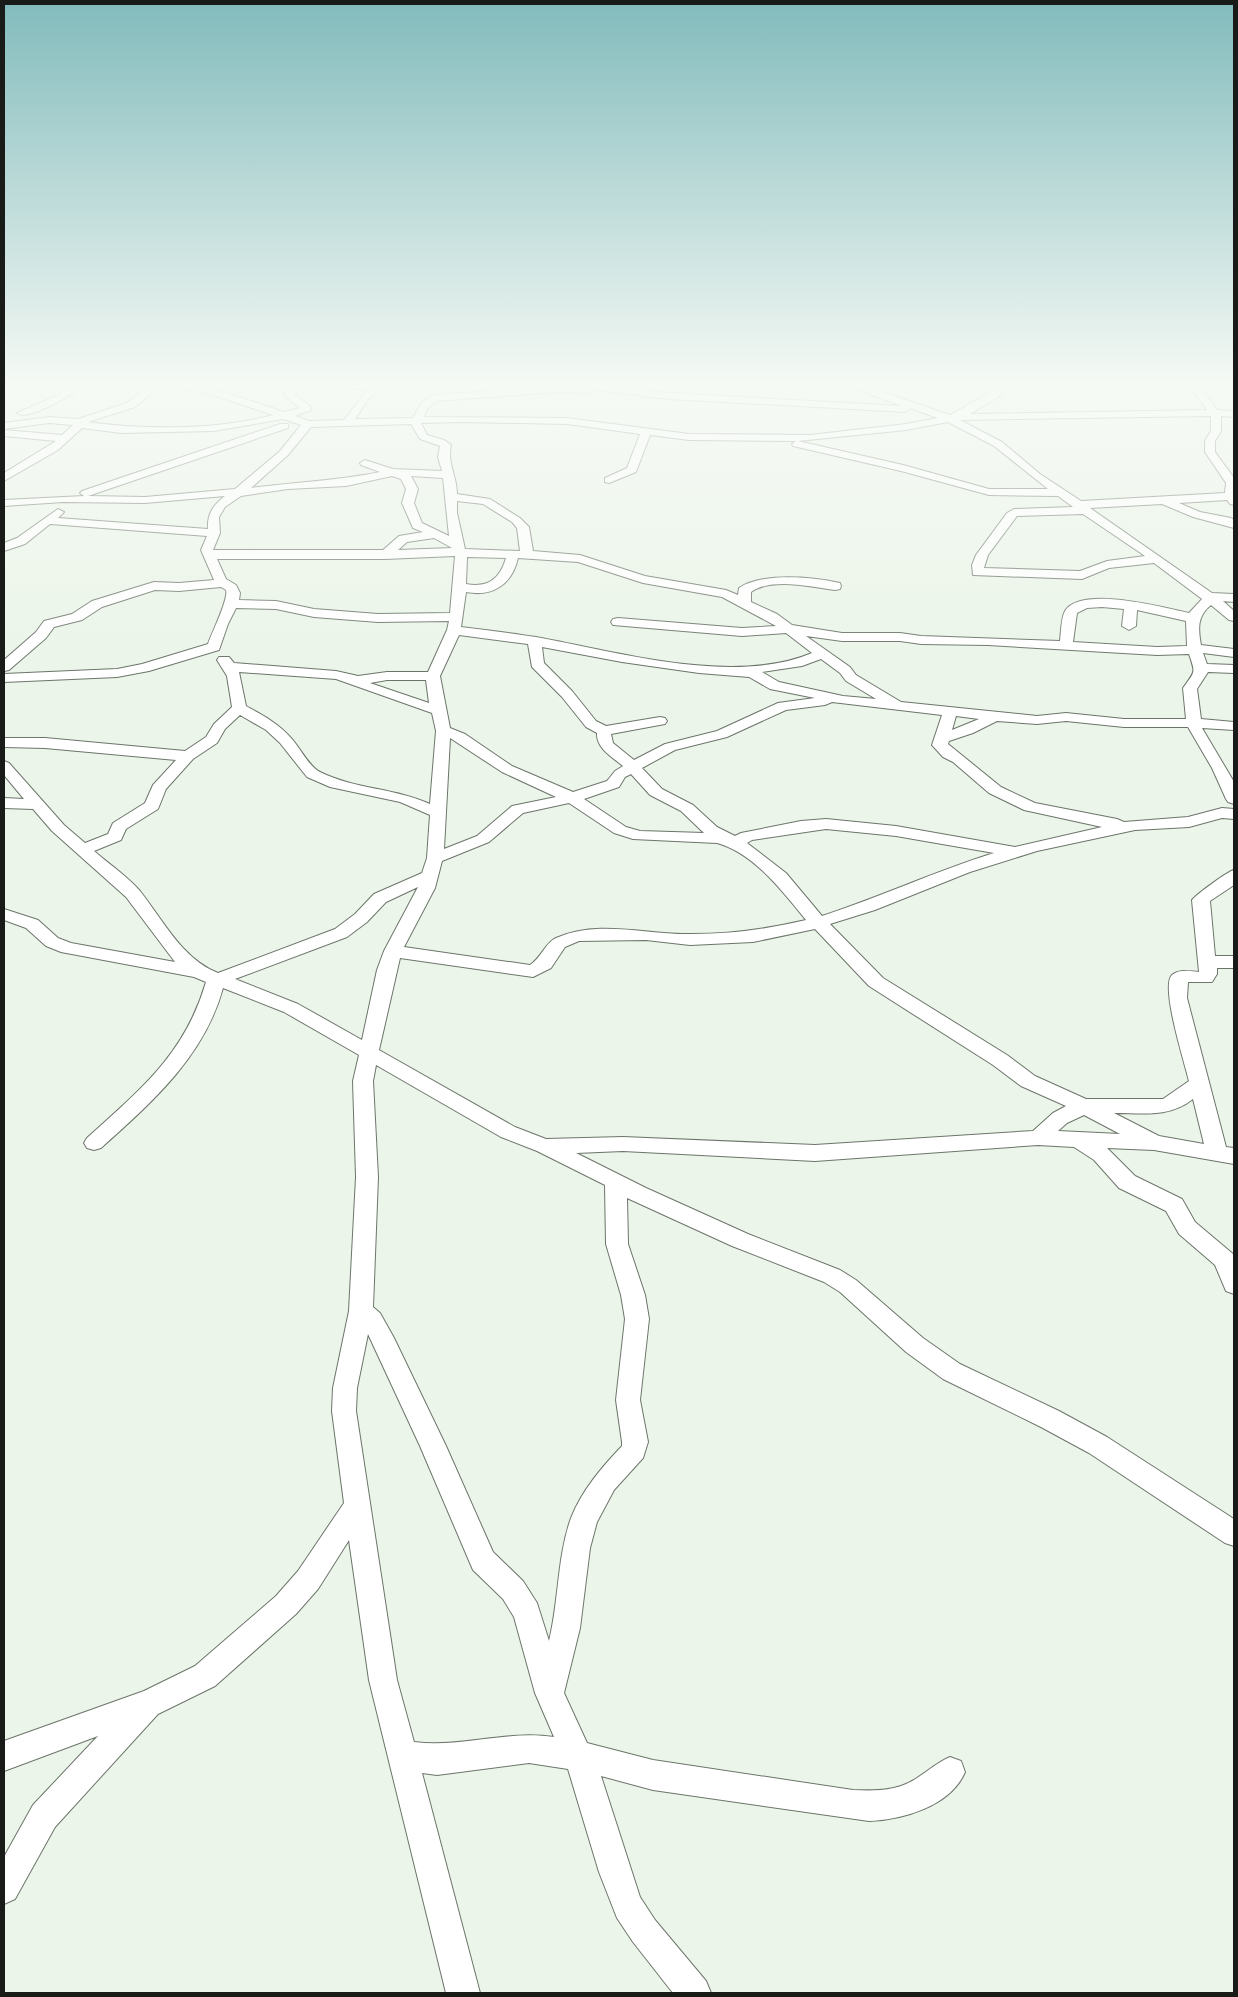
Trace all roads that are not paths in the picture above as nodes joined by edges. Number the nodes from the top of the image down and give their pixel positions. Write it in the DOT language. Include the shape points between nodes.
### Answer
graph roads {
  1 [pos="137,476"];
  2 [pos="257,476"];
  3 [pos="376,476"];
  4 [pos="404,476"];
  5 [pos="447,476"];
  6 [pos="618,476"];
  7 [pos="932,476"];
  8 [pos="1040,476"];
  9 [pos="1227,476"];
  10 [pos="609,480"];
  11 [pos="238,492"];
  12 [pos="1060,492"];
  13 [pos="452,497"];
  14 [pos="1233,498"];
  15 [pos="67,499"];
  16 [pos="1160,499"];
  17 [pos="4,503"];
  18 [pos="1083,507"];
  19 [pos="1195,514"];
  20 [pos="1234,514"];
  21 [pos="50,521"];
  22 [pos="1234,525"];
  23 [pos="214,533"];
  24 [pos="437,534"];
  25 [pos="4,547"];
  26 [pos="458,549"];
  27 [pos="527,554"];
  28 [pos="208,555"];
  29 [pos="385,555"];
  30 [pos="513,555"];
  31 [pos="1154,559"];
  32 [pos="222,582"];
  33 [pos="836,586"];
  34 [pos="460,587"];
  35 [pos="1208,598"];
  36 [pos="1234,598"];
  37 [pos="745,602"];
  38 [pos="232,604"];
  39 [pos="1137,606"];
  40 [pos="1234,617"];
  41 [pos="1193,618"];
  42 [pos="618,622"];
  43 [pos="455,624"];
  44 [pos="1129,626"];
  45 [pos="789,629"];
  46 [pos="534,641"];
  47 [pos="214,647"];
  48 [pos="1066,647"];
  49 [pos="1196,650"];
  50 [pos="823,653"];
  51 [pos="1234,653"];
  52 [pos="4,667"];
  53 [pos="231,667"];
  54 [pos="1202,668"];
  55 [pos="1234,669"];
  56 [pos="739,671"];
  57 [pos="433,676"];
  58 [pos="4,678"];
  59 [pos="351,680"];
  60 [pos="843,700"];
  61 [pos="897,706"];
  62 [pos="239,708"];
  63 [pos="440,711"];
  64 [pos="950,711"];
  65 [pos="995,716"];
  66 [pos="660,721"];
  67 [pos="1195,723"];
  68 [pos="1234,726"];
  69 [pos="443,731"];
  70 [pos="604,731"];
  71 [pos="943,738"];
  72 [pos="4,742"];
  73 [pos="188,756"];
  74 [pos="4,766"];
  75 [pos="632,766"];
  76 [pos="1227,769"];
  77 [pos="572,798"];
  78 [pos="1234,799"];
  79 [pos="4,803"];
  80 [pos="36,804"];
  81 [pos="438,813"];
  82 [pos="1234,814"];
  83 [pos="1131,826"];
  84 [pos="736,843"];
  85 [pos="83,849"];
  86 [pos="1021,852"];
  87 [pos="433,866"];
  88 [pos="1234,875"];
  89 [pos="4,914"];
  90 [pos="818,923"];
  91 [pos="393,952"];
  92 [pos="1206,962"];
  93 [pos="1234,962"];
  94 [pos="208,976"];
  95 [pos="369,1051"];
  96 [pos="1199,1084"];
  97 [pos="1084,1106"];
  98 [pos="1038,1138"];
  99 [pos="1080,1141"];
  100 [pos="94,1143"];
  101 [pos="1154,1143"];
  102 [pos="544,1146"];
  103 [pos="1226,1155"];
  104 [pos="616,1181"];
  105 [pos="1232,1271"];
  106 [pos="362,1311"];
  107 [pos="358,1504"];
  108 [pos="1234,1534"];
  109 [pos="550,1693"];
  110 [pos="150,1703"];
  111 [pos="577,1755"];
  112 [pos="4,1756"];
  113 [pos="404,1756"];
  114 [pos="950,1772"];
  115 [pos="4,1888"];
  116 [pos="463,1993"];
  117 [pos="694,1993"];
  1 -- 15 [label="street"];
  2 -- 11 [label="street"];
  3 -- 11 [label="street" via="346,483"];
  4 -- 24 [label="street" via="412,490 408,503 416,525"];
  5 -- 13 [label="street"];
  6 -- 10 [label="street"];
  7 -- 12 [label="street" via="989,492"];
  8 -- 12 [label="street"];
  9 -- 14 [label="street" via="1232,483"];
  11 -- 15 [label="street" via="145,500"];
  11 -- 23 [label="street" via="220,505 214,514"];
  12 -- 18 [label="street"];
  13 -- 26 [label="street" via="451,513"];
  13 -- 27 [label="street" via="486,501 516,520 523,527"];
  14 -- 16 [label="street"];
  15 -- 17 [label="street"];
  15 -- 21 [label="street"];
  16 -- 18 [label="street"];
  16 -- 19 [label="street"];
  18 -- 31 [label="street"];
  18 -- 31 [label="street" via="1014,513 984,550 977,572 1082,575 1107,565"];
  19 -- 20 [label="street"];
  19 -- 22 [label="street"];
  21 -- 23 [label="street"];
  21 -- 25 [label="street" via="16,544"];
  23 -- 28 [label="street"];
  24 -- 26 [label="street"];
  24 -- 29 [label="street" via="403,539"];
  26 -- 29 [label="street"];
  26 -- 30 [label="street"];
  26 -- 34 [label="street"];
  27 -- 30 [label="street"];
  27 -- 37 [label="street" via="580,559 643,579 711,590"];
  28 -- 29 [label="street"];
  28 -- 32 [label="street"];
  30 -- 34 [label="street" via="510,570 498,585 473,590"];
  31 -- 35 [label="street"];
  32 -- 38 [label="street" via="233,590"];
  32 -- 52 [label="street" via="154,586 97,604 77,617 49,624"];
  33 -- 37 [label="street" via="753,584 744,591"];
  34 -- 43 [label="street"];
  35 -- 36 [label="street"];
  35 -- 40 [label="street"];
  35 -- 41 [label="street"];
  37 -- 45 [label="street"];
  38 -- 43 [label="street" via="276,605 314,613"];
  38 -- 47 [label="street"];
  39 -- 41 [label="street"];
  39 -- 44 [label="street" via="1132,607 1129,613"];
  39 -- 48 [label="street" via="1093,604 1074,608 1070,612"];
  41 -- 49 [label="street"];
  42 -- 45 [label="street" via="742,632"];
  43 -- 46 [label="street"];
  43 -- 57 [label="street"];
  45 -- 48 [label="street" via="834,636"];
  45 -- 50 [label="street"];
  46 -- 56 [label="street" via="622,658"];
  46 -- 70 [label="street" via="537,664 591,724"];
  47 -- 53 [label="street"];
  47 -- 58 [label="street" via="117,673"];
  48 -- 49 [label="street" via="1157,652"];
  49 -- 51 [label="street"];
  49 -- 54 [label="street"];
  50 -- 56 [label="street" via="802,662"];
  50 -- 61 [label="street" via="851,678"];
  53 -- 59 [label="street" via="336,674"];
  53 -- 62 [label="street"];
  54 -- 55 [label="street"];
  54 -- 67 [label="street" via="1200,677 1190,688"];
  56 -- 60 [label="street" via="762,676 775,686"];
  57 -- 59 [label="street"];
  57 -- 63 [label="street"];
  59 -- 63 [label="street"];
  60 -- 61 [label="street"];
  60 -- 75 [label="street" via="784,706 722,734 670,747"];
  61 -- 64 [label="street"];
  62 -- 73 [label="street" via="219,727 212,740"];
  62 -- 81 [label="street" via="271,727 312,774 336,784 405,798"];
  63 -- 69 [label="street"];
  64 -- 65 [label="street"];
  64 -- 71 [label="street"];
  65 -- 67 [label="street" via="1037,720 1066,716 1124,723"];
  65 -- 71 [label="street"];
  66 -- 70 [label="street"];
  67 -- 68 [label="street"];
  67 -- 76 [label="street"];
  69 -- 77 [label="street" via="460,737 507,769"];
  69 -- 81 [label="street"];
  70 -- 75 [label="street" via="608,746"];
  71 -- 83 [label="street" via="940,745 948,754 995,790 1030,807"];
  72 -- 73 [label="street" via="64,744"];
  73 -- 85 [label="street" via="159,788 152,806 119,826 115,837"];
  74 -- 80 [label="street"];
  75 -- 77 [label="street" via="613,784"];
  75 -- 84 [label="street" via="656,792 687,808 711,830"];
  76 -- 78 [label="street"];
  77 -- 84 [label="street" via="620,830 639,836 718,838"];
  77 -- 87 [label="street" via="518,809 483,839"];
  79 -- 80 [label="street"];
  80 -- 85 [label="street"];
  81 -- 87 [label="street"];
  82 -- 83 [label="street" via="1222,813 1189,822"];
  83 -- 86 [label="street"];
  84 -- 86 [label="street" via="747,836 825,824 894,829 966,845"];
  84 -- 90 [label="street" via="780,877"];
  85 -- 94 [label="street" via="132,893 182,959"];
  86 -- 90 [label="street" via="988,860 890,899"];
  87 -- 91 [label="street"];
  87 -- 94 [label="street" via="380,898 341,933"];
  88 -- 92 [label="street" via="1227,884 1201,900"];
  89 -- 94 [label="street" via="32,924 52,942 67,948"];
  90 -- 91 [label="street" via="726,940 646,935 577,936 559,943 545,964 533,971"];
  90 -- 97 [label="street" via="876,982 1028,1081"];
  91 -- 95 [label="street" via="386,970"];
  92 -- 93 [label="street"];
  92 -- 96 [label="street" via="1208,974 1205,978 1185,976 1179,979 1178,998"];
  94 -- 95 [label="street" via="291,1008"];
  94 -- 100 [label="street" via="211,1006 184,1054"];
  95 -- 102 [label="street" via="508,1132"];
  95 -- 106 [label="street" via="363,1081 367,1177"];
  96 -- 97 [label="street" via="1174,1103 1163,1106"];
  96 -- 103 [label="street"];
  97 -- 98 [label="street" via="1060,1118"];
  97 -- 101 [label="street"];
  98 -- 99 [label="street"];
  98 -- 102 [label="street" via="815,1152 623,1144"];
  99 -- 101 [label="street"];
  99 -- 105 [label="street" via="1101,1154 1127,1182 1174,1205 1184,1226 1222,1257"];
  101 -- 103 [label="street"];
  102 -- 104 [label="street"];
  104 -- 108 [label="street" via="723,1232 832,1276 937,1362 1148,1474"];
  104 -- 109 [label="street" via="617,1244 637,1319 628,1400 634,1450 605,1482 584,1519 566,1628"];
  106 -- 107 [label="street" via="345,1388 344,1411"];
  106 -- 109 [label="street" via="372,1320 382,1338 434,1446 483,1561 513,1590 527,1612"];
  107 -- 110 [label="street" via="308,1580 286,1605 205,1676"];
  107 -- 113 [label="street" via="384,1680"];
  109 -- 111 [label="street"];
  110 -- 112 [label="street"];
  110 -- 115 [label="street" via="44,1816"];
  111 -- 113 [label="street" via="529,1748 437,1760"];
  111 -- 114 [label="street" via="653,1776 853,1805 880,1806 917,1797"];
  111 -- 117 [label="street" via="628,1907"];
  113 -- 116 [label="street"];
}
